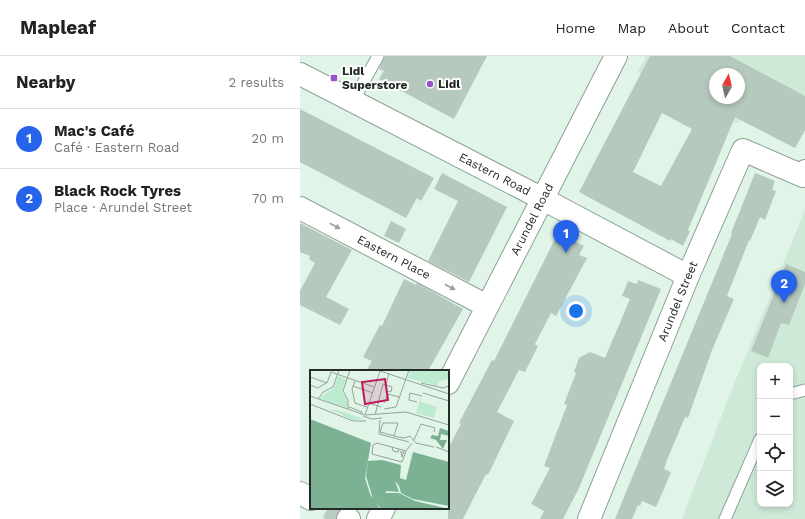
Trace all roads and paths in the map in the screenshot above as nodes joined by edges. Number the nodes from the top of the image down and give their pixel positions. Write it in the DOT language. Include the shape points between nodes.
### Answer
graph roads {
  1 [pos="378,56"];
  2 [pos="616,56"];
  3 [pos="300,74"];
  4 [pos="353,101"];
  5 [pos="804,175"];
  6 [pos="543,199"];
  7 [pos="300,208"];
  8 [pos="688,276"];
  9 [pos="488,306"];
  10 [pos="449,382"];
  11 [pos="805,390"];
  12 [pos="793,393"];
  13 [pos="757,446"];
  14 [pos="300,493"];
  15 [pos="310,498"];
  16 [pos="589,519"];
  17 [pos="725,519"];
  1 -- 4 [label="lane"];
  2 -- 6 [label="street, Arundel Road"];
  3 -- 4 [label="street, Eastern Road"];
  4 -- 6 [label="street, Eastern Road"];
  5 -- 8 [label="street, Arundel Street" via="743,150"];
  6 -- 8 [label="street, Eastern Road"];
  6 -- 9 [label="street, Arundel Road"];
  7 -- 9 [label="street, Eastern Place, one-way"];
  8 -- 16 [label="street, Arundel Street"];
  9 -- 10 [label="street, Arundel Road"];
  11 -- 12 [label="lane"];
  13 -- 17 [label="lane"];
  14 -- 15 [label="street"];
}
